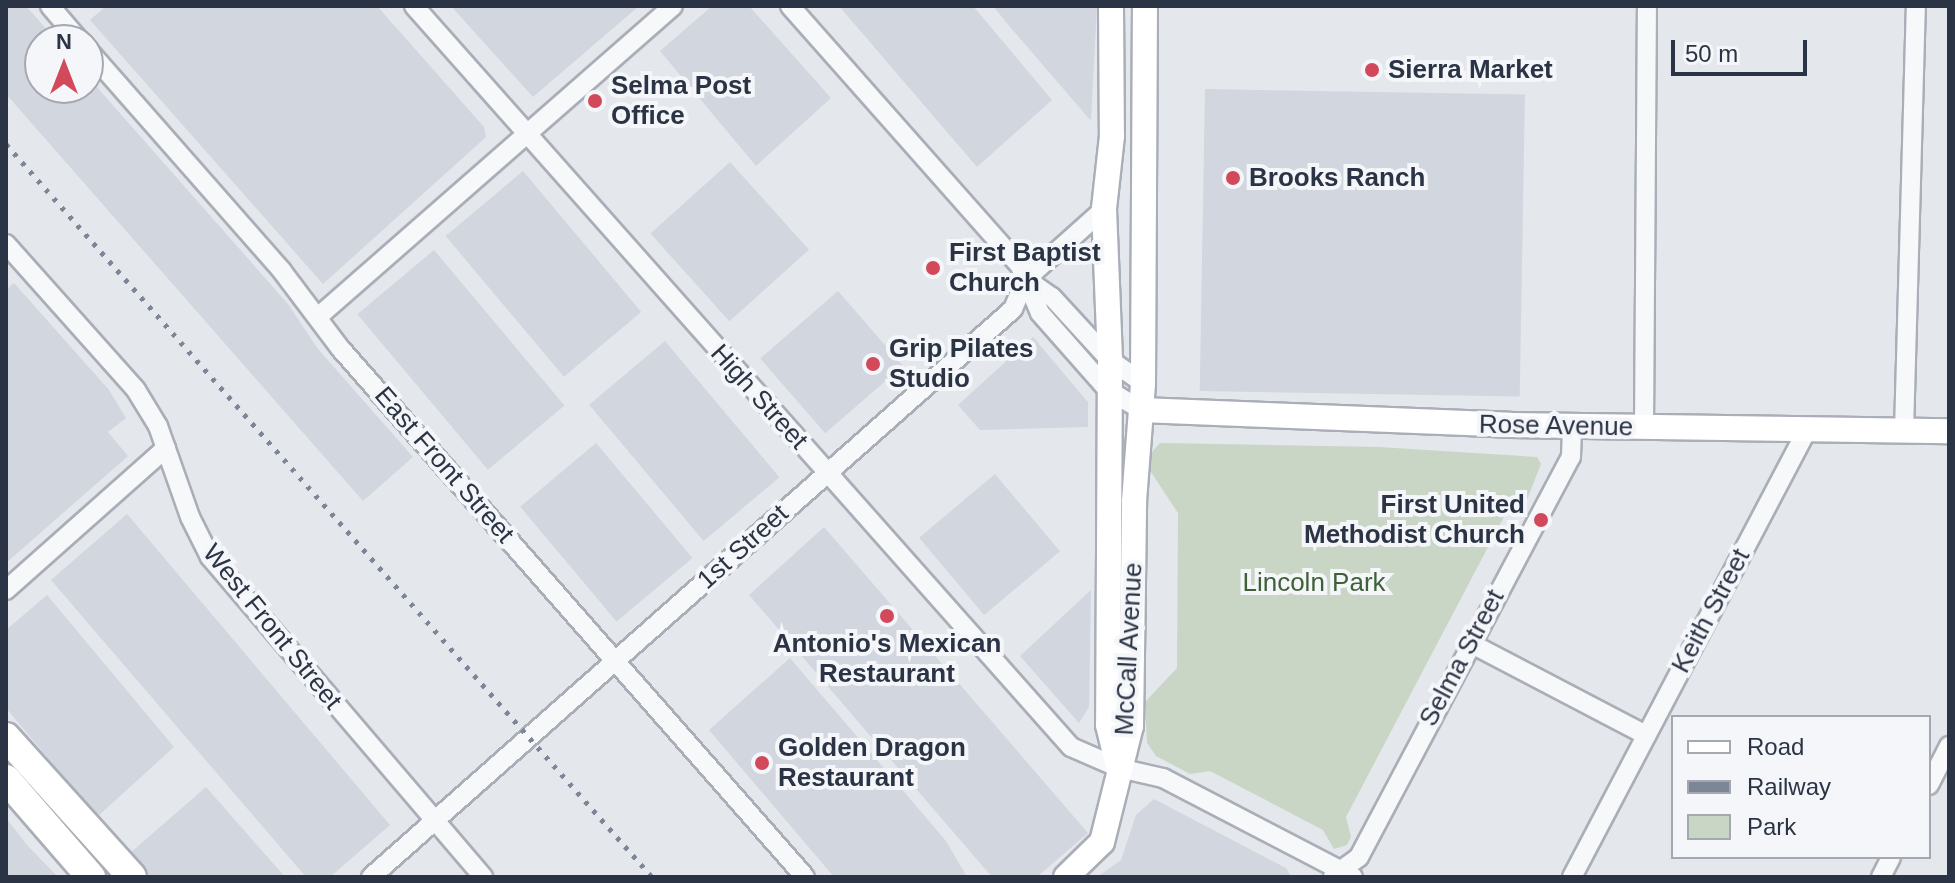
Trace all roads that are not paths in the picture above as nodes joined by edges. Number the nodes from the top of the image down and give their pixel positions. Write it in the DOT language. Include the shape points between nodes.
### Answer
graph roads {
  1 [pos="50,6"];
  2 [pos="414,6"];
  3 [pos="673,6"];
  4 [pos="790,6"];
  5 [pos="1111,6"];
  6 [pos="1145,6"];
  7 [pos="1647,6"];
  8 [pos="1916,6"];
  9 [pos="65,24"];
  10 [pos="104,68"];
  11 [pos="526,132"];
  12 [pos="1104,209"];
  13 [pos="6,244"];
  14 [pos="1026,279"];
  15 [pos="320,315"];
  16 [pos="1110,360"];
  17 [pos="1143,383"];
  18 [pos="1108,390"];
  19 [pos="1152,409"];
  20 [pos="1572,427"];
  21 [pos="1644,428"];
  22 [pos="1807,430"];
  23 [pos="1904,431"];
  24 [pos="1949,431"];
  25 [pos="166,448"];
  26 [pos="826,473"];
  27 [pos="6,590"];
  28 [pos="1470,643"];
  29 [pos="616,659"];
  30 [pos="1646,735"];
  31 [pos="6,737"];
  32 [pos="1949,746"];
  33 [pos="1119,768"];
  34 [pos="6,779"];
  35 [pos="1931,781"];
  36 [pos="434,820"];
  37 [pos="1890,859"];
  38 [pos="1342,875"];
  39 [pos="91,877"];
  40 [pos="132,877"];
  41 [pos="371,877"];
  42 [pos="483,877"];
  43 [pos="805,877"];
  44 [pos="1066,877"];
  45 [pos="1572,877"];
  46 [pos="1881,877"];
  1 -- 9 [label="street"];
  2 -- 11 [label="street, High Street"];
  3 -- 11 [label="street"];
  4 -- 14 [label="street"];
  5 -- 12 [label="main road, McCall Avenue" via="1112,136"];
  6 -- 17 [label="main road"];
  7 -- 21 [label="street"];
  8 -- 23 [label="street"];
  10 -- 15 [label="street, East Front Street"];
  11 -- 15 [label="street"];
  11 -- 26 [label="street, High Street"];
  12 -- 14 [label="street, 1st Street"];
  12 -- 16 [label="main road, McCall Avenue"];
  13 -- 25 [label="street, West Front Street" via="136,390"];
  14 -- 16 [label="street" via="1052,297"];
  14 -- 18 [label="street" via="1040,313"];
  14 -- 26 [label="street, 1st Street" via="1016,306"];
  15 -- 29 [label="street, East Front Street" via="340,348"];
  16 -- 17 [label="street"];
  16 -- 18 [label="main road, McCall Avenue"];
  17 -- 19 [label="main road"];
  18 -- 19 [label="street"];
  18 -- 33 [label="main road, McCall Avenue" via="1108,725"];
  19 -- 20 [label="main road, Rose Avenue"];
  19 -- 33 [label="main road, McCall Avenue" via="1131,726"];
  20 -- 21 [label="main road, Rose Avenue"];
  20 -- 28 [label="street, Selma Street" via="1571,457"];
  21 -- 22 [label="main road, Rose Avenue"];
  22 -- 23 [label="main road, Rose Avenue"];
  22 -- 30 [label="street, Keith Street"];
  23 -- 24 [label="main road, Rose Avenue"];
  25 -- 27 [label="street"];
  25 -- 36 [label="street, West Front Street" via="210,557"];
  26 -- 29 [label="street, 1st Street"];
  26 -- 33 [label="street, High Street" via="1071,747"];
  28 -- 30 [label="street"];
  28 -- 38 [label="street, Selma Street" via="1359,857"];
  29 -- 36 [label="street, 1st Street"];
  29 -- 43 [label="street, East Front Street"];
  30 -- 45 [label="street, Keith Street"];
  31 -- 40 [label="main road"];
  32 -- 35 [label="street"];
  33 -- 38 [label="street, High Street" via="1163,778"];
  33 -- 44 [label="main road" via="1102,842"];
  34 -- 39 [label="main road"];
  36 -- 41 [label="street, 1st Street"];
  36 -- 42 [label="street, West Front Street"];
  37 -- 46 [label="street"];
}
